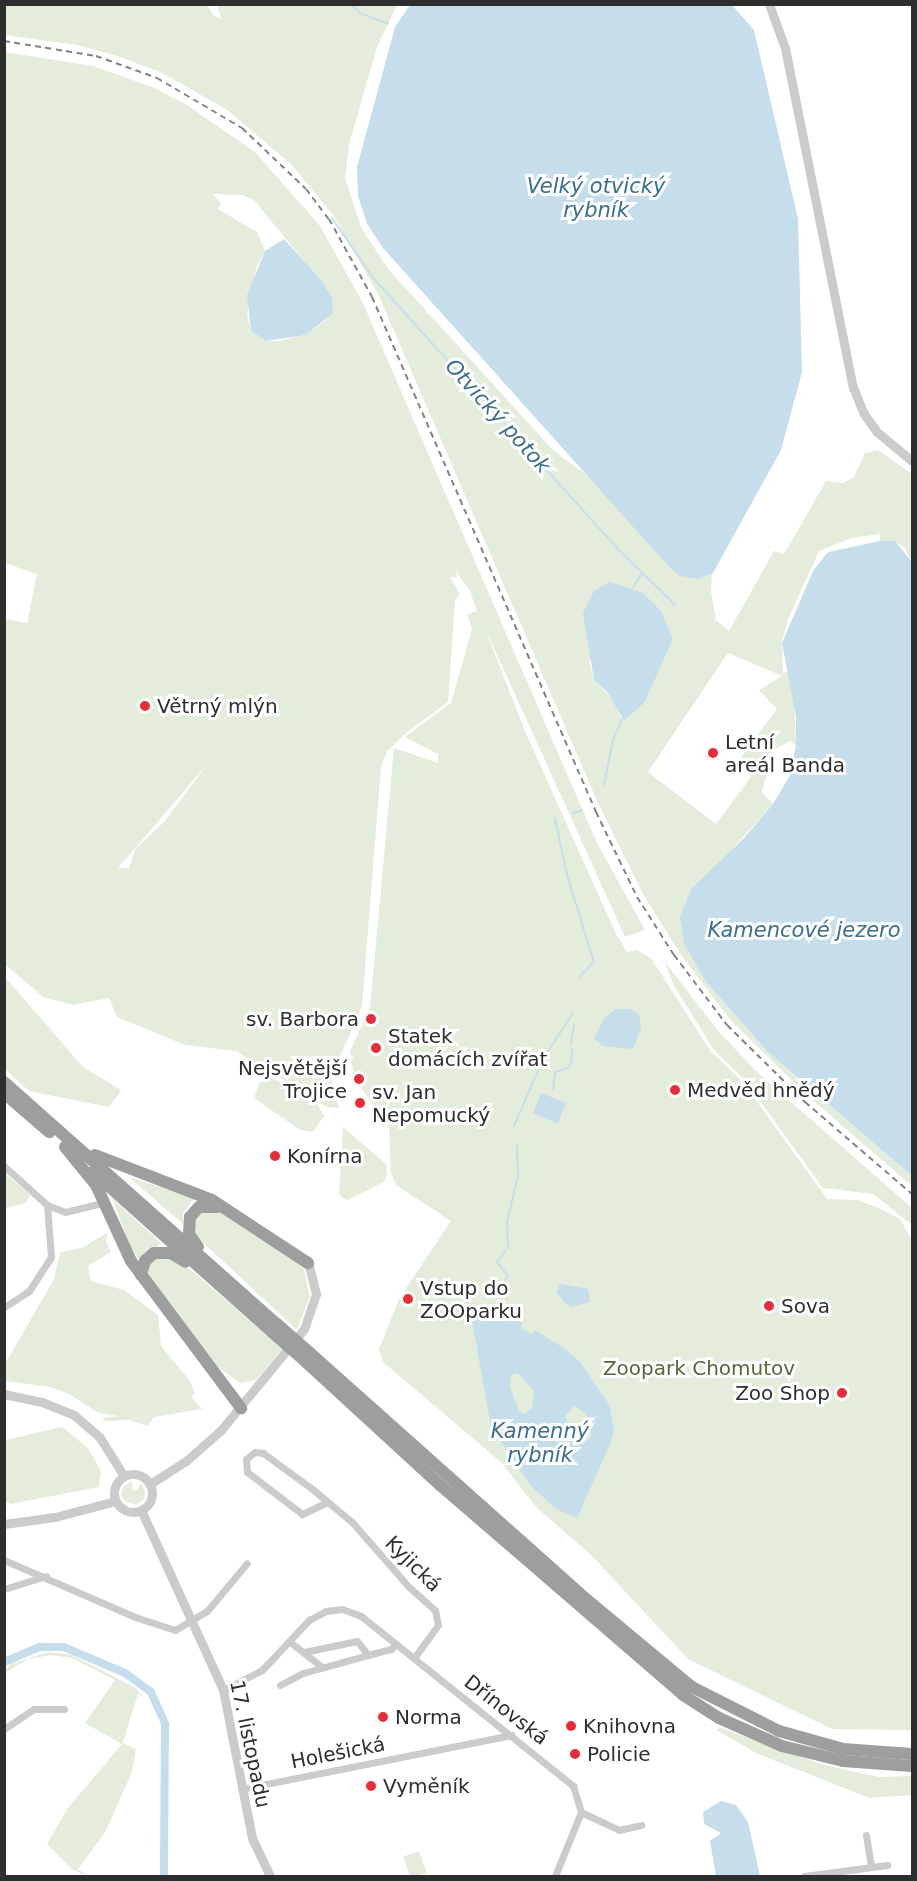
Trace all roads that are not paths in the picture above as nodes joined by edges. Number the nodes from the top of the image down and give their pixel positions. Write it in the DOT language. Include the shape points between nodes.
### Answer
graph roads {
  1 [pos="769,4"];
  2 [pos="912,461"];
  3 [pos="4,1082"];
  4 [pos="4,1094"];
  5 [pos="68,1144"];
  6 [pos="4,1166"];
  7 [pos="106,1202"];
  8 [pos="47,1205"];
  9 [pos="230,1212"];
  10 [pos="208,1261"];
  11 [pos="308,1263"];
  12 [pos="141,1275"];
  13 [pos="215,1280"];
  14 [pos="4,1306"];
  15 [pos="275,1328"];
  16 [pos="308,1357"];
  17 [pos="4,1394"];
  18 [pos="241,1408"];
  19 [pos="124,1476"];
  20 [pos="150,1484"];
  21 [pos="115,1501"];
  22 [pos="327,1502"];
  23 [pos="141,1510"];
  24 [pos="4,1524"];
  25 [pos="4,1560"];
  26 [pos="247,1563"];
  27 [pos="46,1576"];
  28 [pos="4,1588"];
  29 [pos="193,1620"];
  30 [pos="290,1642"];
  31 [pos="396,1644"];
  32 [pos="304,1652"];
  33 [pos="368,1655"];
  34 [pos="414,1658"];
  35 [pos="322,1667"];
  36 [pos="280,1685"];
  37 [pos="223,1690"];
  38 [pos="64,1709"];
  39 [pos="4,1729"];
  40 [pos="512,1735"];
  41 [pos="912,1754"];
  42 [pos="912,1766"];
  43 [pos="241,1789"];
  44 [pos="581,1812"];
  45 [pos="641,1825"];
  46 [pos="866,1835"];
  47 [pos="887,1865"];
  48 [pos="871,1867"];
  49 [pos="270,1876"];
  50 [pos="555,1876"];
  51 [pos="804,1876"];
  1 -- 2 [label="street" via="785,48 844,350 864,414 889,444"];
  3 -- 5 [label="highway"];
  4 -- 5 [label="highway"];
  5 -- 7 [label="highway"];
  5 -- 9 [label="highway" via="110,1164 197,1193"];
  5 -- 10 [label="highway"];
  5 -- 13 [label="highway"];
  6 -- 8 [label="street"];
  7 -- 8 [label="street" via="65,1212"];
  7 -- 12 [label="highway"];
  8 -- 14 [label="street" via="51,1257 29,1291"];
  9 -- 10 [label="highway" via="205,1205 190,1217 189,1234"];
  9 -- 11 [label="highway"];
  10 -- 15 [label="highway"];
  11 -- 18 [label="street" via="316,1294 310,1317"];
  12 -- 13 [label="highway" via="145,1261 154,1253 171,1252"];
  12 -- 18 [label="highway"];
  13 -- 15 [label="highway"];
  15 -- 16 [label="highway, bridge"];
  16 -- 41 [label="highway" via="692,1687 779,1731 843,1749"];
  16 -- 42 [label="highway" via="440,1485 683,1695 739,1728 782,1746 843,1761"];
  17 -- 19 [label="street" via="42,1402 74,1415 100,1438"];
  18 -- 20 [label="street" via="186,1461"];
  19 -- 20 [label="street" via="136,1474"];
  19 -- 21 [label="street" via="114,1489"];
  20 -- 23 [label="street" via="152,1496"];
  21 -- 23 [label="street" via="124,1510"];
  21 -- 24 [label="street" via="74,1513"];
  22 -- 22 [label="street, Kyjická" via="263,1453 255,1452 246,1459 247,1472 302,1514"];
  22 -- 34 [label="street, Kyjická" via="435,1610 438,1625"];
  23 -- 29 [label="street, 17. listopadu"];
  25 -- 27 [label="street"];
  26 -- 29 [label="street" via="207,1611"];
  27 -- 28 [label="street"];
  27 -- 29 [label="street" via="158,1626 175,1630"];
  29 -- 37 [label="street, 17. listopadu"];
  30 -- 31 [label="street, Dřínovská" via="309,1620 326,1611 342,1609 361,1616"];
  30 -- 32 [label="street"];
  30 -- 37 [label="street, Dřínovská" via="262,1670"];
  31 -- 33 [label="street"];
  31 -- 34 [label="street, Dřínovská"];
  32 -- 33 [label="street" via="357,1641"];
  32 -- 35 [label="street"];
  33 -- 35 [label="street"];
  34 -- 40 [label="street, Dřínovská"];
  35 -- 36 [label="street"];
  37 -- 43 [label="street, 17. listopadu"];
  38 -- 39 [label="street" via="34,1709"];
  40 -- 43 [label="street, Holešická"];
  40 -- 44 [label="street, Dřínovská" via="567,1779 579,1799"];
  43 -- 49 [label="street, 17. listopadu" via="252,1838"];
  44 -- 45 [label="street" via="619,1830"];
  44 -- 50 [label="street"];
  46 -- 48 [label="street"];
  47 -- 48 [label="street"];
  48 -- 51 [label="street"];
}
